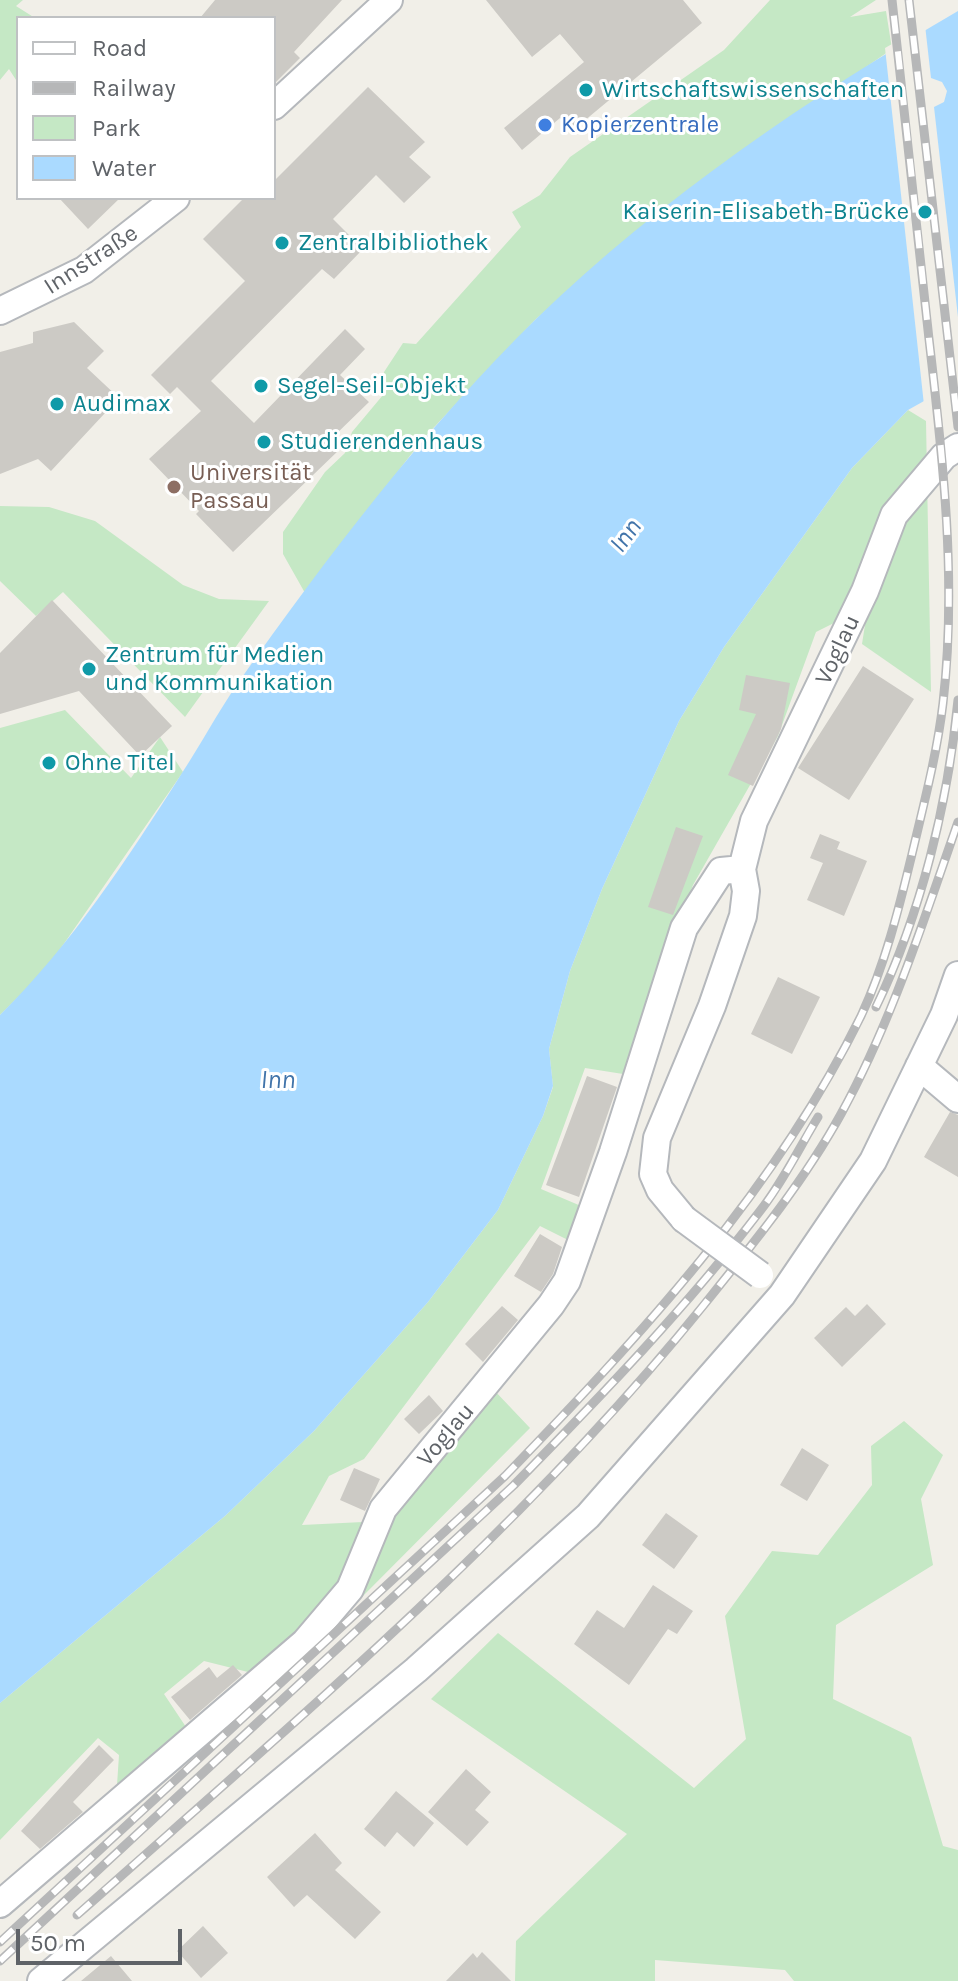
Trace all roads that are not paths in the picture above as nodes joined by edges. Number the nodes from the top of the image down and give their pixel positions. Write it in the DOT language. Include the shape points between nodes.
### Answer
graph roads {
  1 [pos="389,0"];
  2 [pos="276,104"];
  3 [pos="173,200"];
  4 [pos="0,311"];
  5 [pos="958,447"];
  6 [pos="742,869"];
  7 [pos="958,975"];
  8 [pos="919,1066"];
  9 [pos="958,1099"];
  10 [pos="782,1295"];
  11 [pos="0,1904"];
  12 [pos="41,1981"];
  1 -- 2 [label="street"];
  3 -- 4 [label="street, Innstraße" via="84,270"];
  5 -- 6 [label="street, Voglau" via="944,456 894,515 865,591 754,821"];
  6 -- 10 [label="street, Voglau, bridge" via="743,916 657,1138 653,1174 684,1219"];
  6 -- 11 [label="street, Voglau" via="721,871 684,928 567,1281 383,1509 350,1589 305,1642"];
  7 -- 8 [label="street"];
  8 -- 9 [label="street"];
  8 -- 10 [label="street" via="873,1161"];
  10 -- 12 [label="street" via="588,1516 416,1670"];
}
